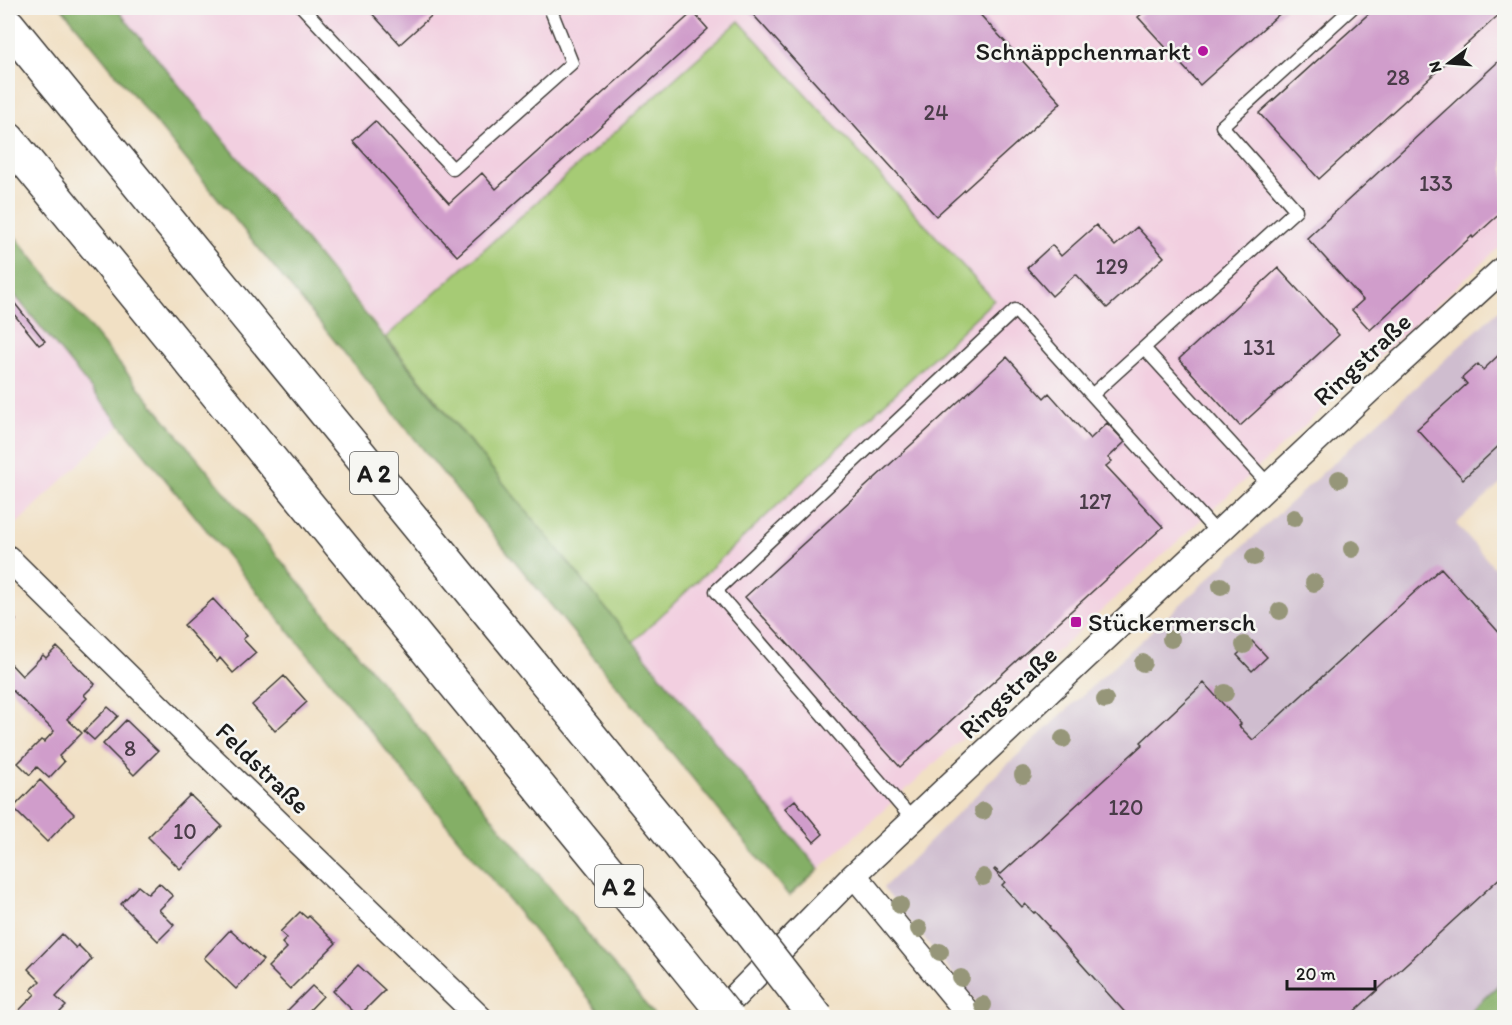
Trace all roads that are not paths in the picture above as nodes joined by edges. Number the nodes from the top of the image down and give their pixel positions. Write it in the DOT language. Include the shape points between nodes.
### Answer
graph roads {
  1 [pos="303,8"];
  2 [pos="550,8"];
  3 [pos="1352,8"];
  4 [pos="8,25"];
  5 [pos="8,140"];
  6 [pos="1504,268"];
  7 [pos="1144,348"];
  8 [pos="1093,394"];
  9 [pos="1269,485"];
  10 [pos="1218,534"];
  11 [pos="8,558"];
  12 [pos="913,820"];
  13 [pos="854,875"];
  14 [pos="480,1017"];
  15 [pos="714,1017"];
  16 [pos="728,1017"];
  17 [pos="818,1017"];
  18 [pos="972,1017"];
  1 -- 2 [label="lane" via="453,169 572,63"];
  3 -- 7 [label="lane" via="1222,126 1296,210"];
  4 -- 17 [label="highway, A 2, bridge"];
  5 -- 16 [label="highway, A 2, bridge"];
  6 -- 9 [label="street, Ringstraße"];
  7 -- 8 [label="lane"];
  7 -- 9 [label="lane"];
  8 -- 10 [label="lane"];
  8 -- 12 [label="lane" via="1015,310 716,591"];
  9 -- 10 [label="street, Ringstraße"];
  10 -- 12 [label="street, Ringstraße"];
  11 -- 14 [label="street, Feldstraße"];
  12 -- 13 [label="street, Ringstraße"];
  13 -- 15 [label="street, Ringstraße"];
  13 -- 18 [label="street"];
}
